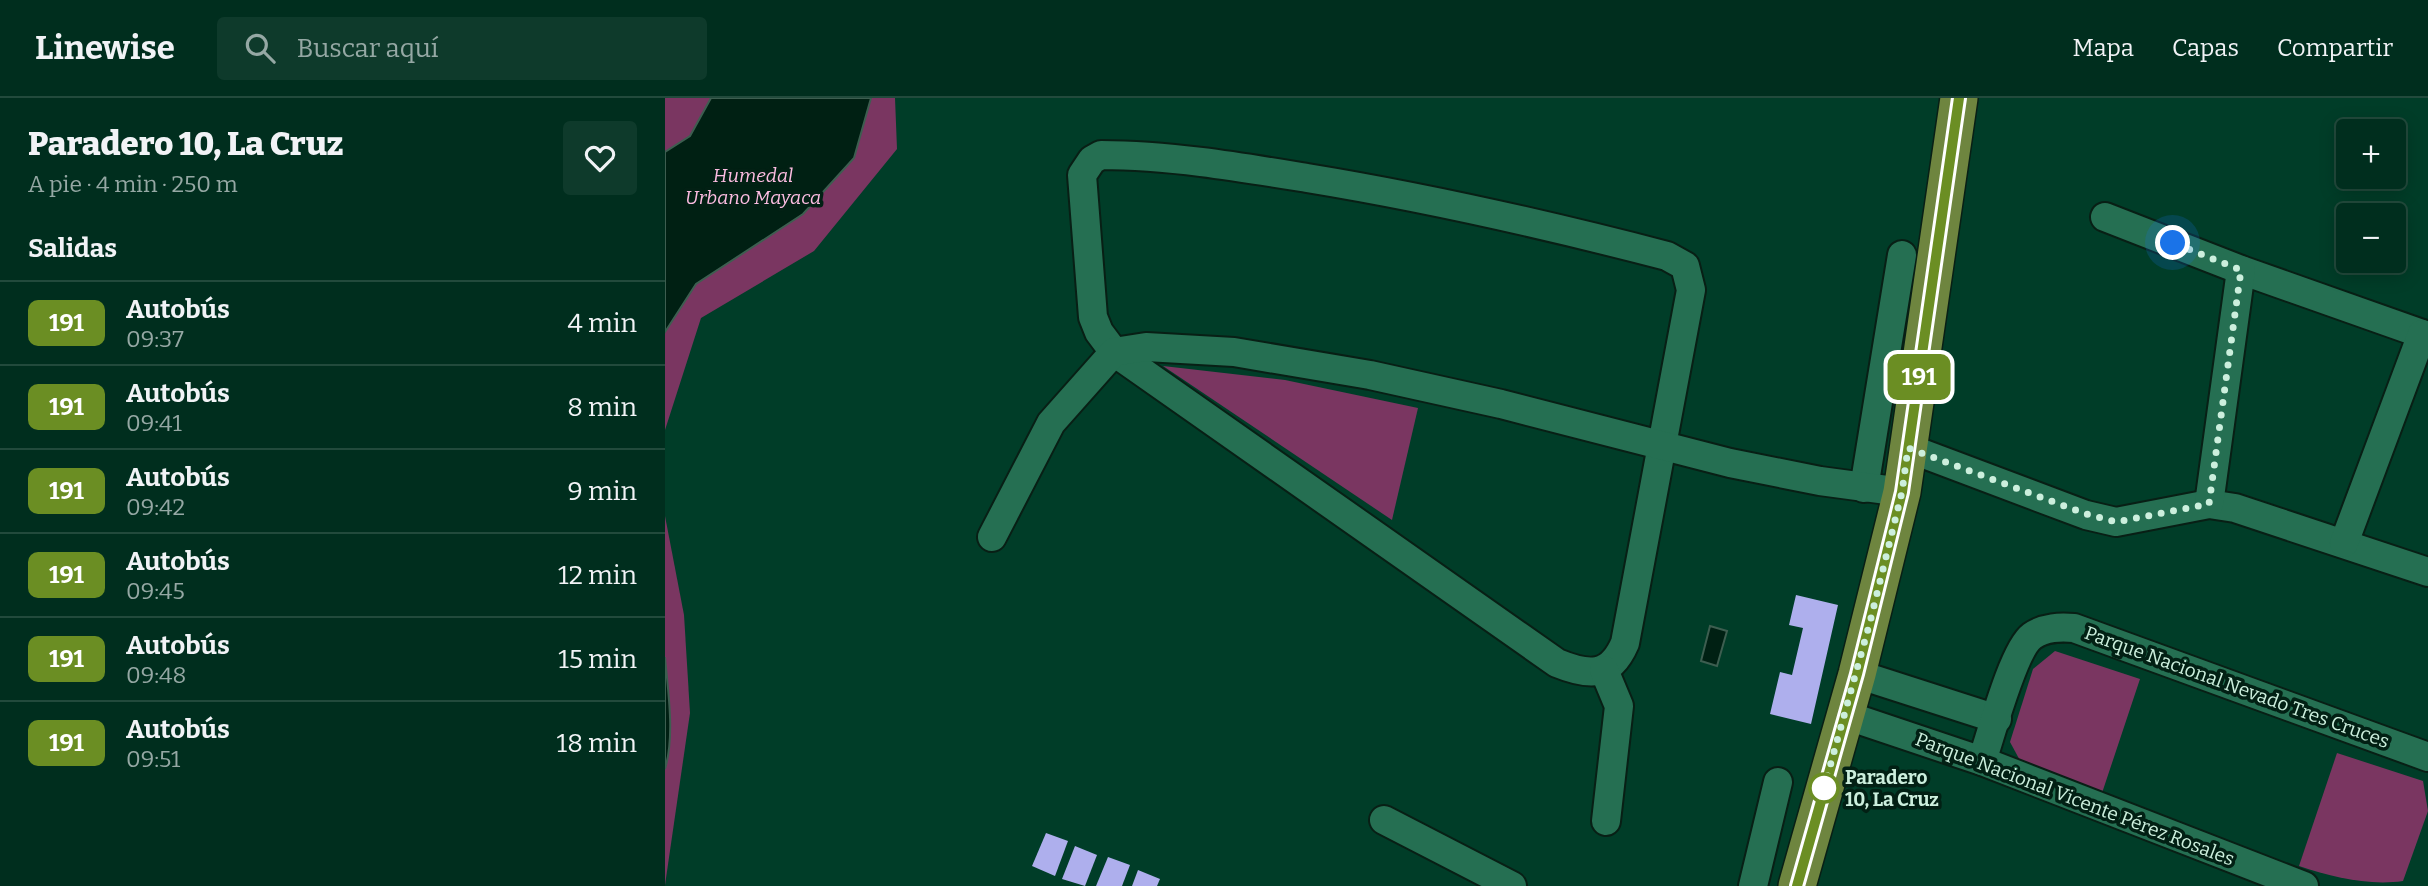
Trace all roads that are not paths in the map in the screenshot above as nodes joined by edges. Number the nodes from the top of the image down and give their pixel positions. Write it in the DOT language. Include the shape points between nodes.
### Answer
graph roads {
  1 [pos="1959,98"];
  2 [pos="2105,217"];
  3 [pos="1902,255"];
  4 [pos="2241,270"];
  5 [pos="2425,335"];
  6 [pos="1114,352"];
  7 [pos="1664,445"];
  8 [pos="1908,448"];
  9 [pos="1864,488"];
  10 [pos="1902,492"];
  11 [pos="2209,504"];
  12 [pos="992,537"];
  13 [pos="2344,543"];
  14 [pos="2428,572"];
  15 [pos="1604,670"];
  16 [pos="1857,674"];
  17 [pos="1845,715"];
  18 [pos="1997,719"];
  19 [pos="2428,757"];
  20 [pos="1982,761"];
  21 [pos="1778,782"];
  22 [pos="1384,820"];
  23 [pos="1606,821"];
  24 [pos="1512,886"];
  25 [pos="1753,886"];
  26 [pos="1797,886"];
  27 [pos="2304,886"];
  1 -- 8 [label="main road"];
  2 -- 4 [label="street"];
  3 -- 9 [label="street"];
  4 -- 5 [label="street"];
  4 -- 11 [label="street"];
  5 -- 13 [label="street"];
  6 -- 7 [label="street" via="1185,348 1286,360 1501,404"];
  6 -- 7 [label="street" via="1093,317 1082,175 1092,160 1112,155 1250,168 1532,221 1667,256 1685,266 1691,290"];
  6 -- 12 [label="street" via="1051,423"];
  6 -- 15 [label="street" via="1557,663 1581,672"];
  7 -- 9 [label="street" via="1730,463"];
  7 -- 15 [label="street" via="1625,643 1618,659"];
  8 -- 10 [label="main road"];
  8 -- 11 [label="street" via="2116,522"];
  9 -- 10 [label="street"];
  10 -- 16 [label="main road"];
  11 -- 13 [label="street" via="2281,521"];
  13 -- 14 [label="street"];
  15 -- 23 [label="street" via="1619,706"];
  16 -- 17 [label="main road"];
  16 -- 18 [label="street"];
  17 -- 20 [label="street, Parque Nacional Vicente Pérez Rosales"];
  17 -- 26 [label="main road"];
  18 -- 19 [label="street, Parque Nacional Nevado Tres Cruces" via="2021,647 2042,630 2074,628"];
  18 -- 20 [label="street, Parque Nacional Nevado Tres Cruces"];
  20 -- 27 [label="street, Parque Nacional Vicente Pérez Rosales"];
  21 -- 25 [label="street"];
  22 -- 24 [label="street"];
}
